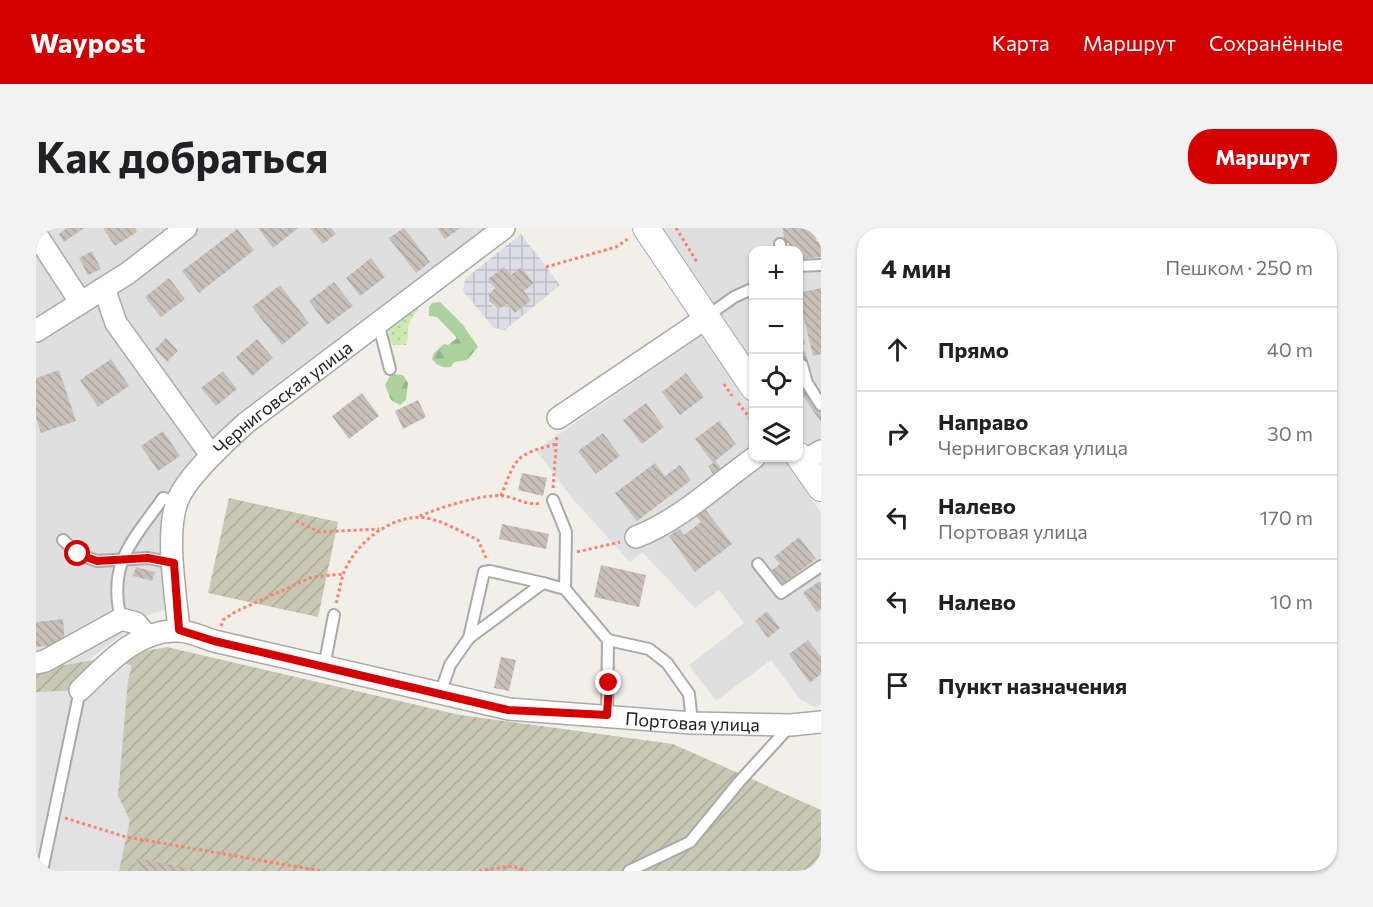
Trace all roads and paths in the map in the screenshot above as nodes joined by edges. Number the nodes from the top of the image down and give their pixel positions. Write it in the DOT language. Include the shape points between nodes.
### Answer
graph roads {
  1 [pos="186,228"];
  2 [pos="504,228"];
  3 [pos="641,231"];
  4 [pos="36,234"];
  5 [pos="821,265"];
  6 [pos="546,267"];
  7 [pos="803,267"];
  8 [pos="104,288"];
  9 [pos="749,290"];
  10 [pos="81,303"];
  11 [pos="706,318"];
  12 [pos="378,322"];
  13 [pos="36,331"];
  14 [pos="390,369"];
  15 [pos="803,369"];
  16 [pos="749,382"];
  17 [pos="821,405"];
  18 [pos="558,418"];
  19 [pos="556,444"];
  20 [pos="211,454"];
  21 [pos="808,456"];
  22 [pos="749,461"];
  23 [pos="821,488"];
  24 [pos="501,496"];
  25 [pos="553,500"];
  26 [pos="177,501"];
  27 [pos="418,517"];
  28 [pos="296,521"];
  29 [pos="381,529"];
  30 [pos="636,537"];
  31 [pos="63,540"];
  32 [pos="565,555"];
  33 [pos="121,558"];
  34 [pos="174,563"];
  35 [pos="758,564"];
  36 [pos="821,566"];
  37 [pos="490,571"];
  38 [pos="343,574"];
  39 [pos="543,583"];
  40 [pos="565,589"];
  41 [pos="334,615"];
  42 [pos="121,619"];
  43 [pos="179,630"];
  44 [pos="147,636"];
  45 [pos="469,638"];
  46 [pos="608,640"];
  47 [pos="214,641"];
  48 [pos="36,663"];
  49 [pos="324,667"];
  50 [pos="80,690"];
  51 [pos="440,694"];
  52 [pos="607,715"];
  53 [pos="821,722"];
  54 [pos="692,723"];
  55 [pos="791,725"];
  56 [pos="54,814"];
  57 [pos="42,871"];
  58 [pos="322,871"];
  59 [pos="479,871"];
  60 [pos="527,871"];
  61 [pos="629,871"];
  1 -- 8 [label="street"];
  2 -- 12 [label="street, Черниговская улица"];
  3 -- 6 [label="path" via="616,247"];
  3 -- 11 [label="street"];
  4 -- 10 [label="street"];
  5 -- 7 [label="lane"];
  8 -- 10 [label="street"];
  8 -- 20 [label="street" via="116,323"];
  9 -- 11 [label="lane"];
  10 -- 13 [label="street"];
  11 -- 16 [label="street"];
  11 -- 18 [label="street"];
  12 -- 14 [label="lane"];
  12 -- 20 [label="street, Черниговская улица"];
  15 -- 17 [label="lane"];
  18 -- 19 [label="path"];
  19 -- 24 [label="path" via="527,452 513,463"];
  19 -- 25 [label="path"];
  20 -- 26 [label="street, Черниговская улица"];
  21 -- 23 [label="street"];
  22 -- 30 [label="street" via="709,493 652,531"];
  24 -- 25 [label="path" via="534,504"];
  24 -- 27 [label="path" via="442,506"];
  25 -- 32 [label="lane" via="566,532"];
  26 -- 33 [label="lane" via="163,498"];
  26 -- 34 [label="street, Черниговская улица" via="171,534"];
  27 -- 29 [label="path" via="399,520"];
  27 -- 37 [label="path" via="432,519 478,540"];
  28 -- 29 [label="path" via="320,532"];
  29 -- 38 [label="path" via="358,548"];
  30 -- 32 [label="path"];
  31 -- 33 [label="lane" via="78,554 97,561"];
  32 -- 40 [label="lane"];
  33 -- 34 [label="lane"];
  33 -- 42 [label="lane" via="115,597"];
  34 -- 43 [label="street, Черниговская улица"];
  35 -- 36 [label="lane" via="781,593"];
  37 -- 39 [label="lane"];
  37 -- 45 [label="lane" via="484,572"];
  38 -- 41 [label="path"];
  38 -- 47 [label="path" via="312,578 235,612 223,620"];
  39 -- 40 [label="lane"];
  39 -- 45 [label="lane"];
  40 -- 46 [label="lane"];
  41 -- 49 [label="lane"];
  42 -- 44 [label="street" via="136,623"];
  42 -- 48 [label="street"];
  43 -- 44 [label="street, Портовая улица"];
  43 -- 47 [label="street, Портовая улица"];
  44 -- 50 [label="street, Портовая улица" via="113,658"];
  45 -- 51 [label="lane" via="450,665"];
  46 -- 52 [label="lane"];
  46 -- 54 [label="lane" via="649,649 667,663 689,694"];
  47 -- 49 [label="street, Портовая улица"];
  49 -- 51 [label="street, Портовая улица"];
  50 -- 56 [label="lane"];
  51 -- 52 [label="street, Портовая улица" via="508,710"];
  52 -- 54 [label="street, Портовая улица"];
  53 -- 55 [label="street, Портовая улица"];
  54 -- 55 [label="street, Портовая улица"];
  55 -- 61 [label="lane" via="690,842"];
  56 -- 57 [label="lane"];
  56 -- 58 [label="path" via="126,837"];
  59 -- 60 [label="path" via="512,866"];
}
